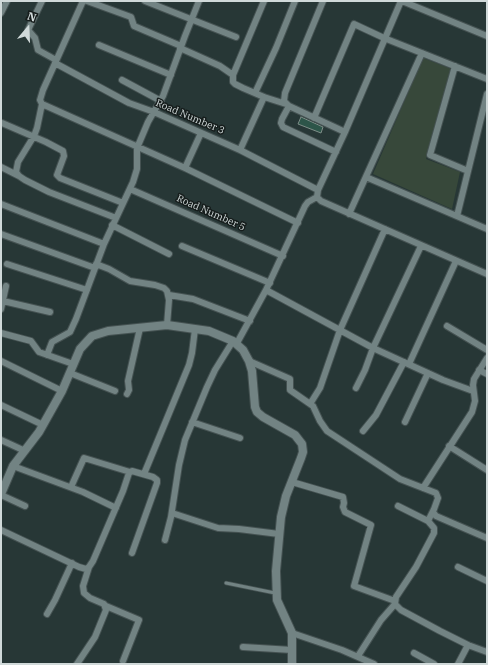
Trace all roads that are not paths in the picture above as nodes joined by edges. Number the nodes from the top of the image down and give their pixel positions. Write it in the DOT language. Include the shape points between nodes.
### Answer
graph roads {
  1 [pos="7,1"];
  2 [pos="42,1"];
  3 [pos="83,1"];
  4 [pos="87,1"];
  5 [pos="145,1"];
  6 [pos="199,1"];
  7 [pos="264,1"];
  8 [pos="295,1"];
  9 [pos="323,1"];
  10 [pos="401,1"];
  11 [pos="1,14"];
  12 [pos="192,19"];
  13 [pos="487,36"];
  14 [pos="236,37"];
  15 [pos="384,38"];
  16 [pos="98,44"];
  17 [pos="181,47"];
  18 [pos="422,53"];
  19 [pos="56,61"];
  20 [pos="455,66"];
  21 [pos="233,75"];
  22 [pos="171,76"];
  23 [pos="487,79"];
  24 [pos="122,80"];
  25 [pos="255,93"];
  26 [pos="487,94"];
  27 [pos="264,97"];
  28 [pos="161,101"];
  29 [pos="42,104"];
  30 [pos="287,105"];
  31 [pos="154,112"];
  32 [pos="314,118"];
  33 [pos="2,123"];
  34 [pos="345,132"];
  35 [pos="201,133"];
  36 [pos="34,136"];
  37 [pos="137,148"];
  38 [pos="240,150"];
  39 [pos="336,152"];
  40 [pos="1,167"];
  41 [pos="185,168"];
  42 [pos="468,171"];
  43 [pos="19,176"];
  44 [pos="366,177"];
  45 [pos="130,189"];
  46 [pos="318,190"];
  47 [pos="317,197"];
  48 [pos="123,203"];
  49 [pos="1,204"];
  50 [pos="349,214"];
  51 [pos="457,216"];
  52 [pos="116,218"];
  53 [pos="298,223"];
  54 [pos="112,225"];
  55 [pos="385,229"];
  56 [pos="487,229"];
  57 [pos="1,234"];
  58 [pos="104,244"];
  59 [pos="182,246"];
  60 [pos="421,246"];
  61 [pos="169,254"];
  62 [pos="283,256"];
  63 [pos="456,261"];
  64 [pos="7,264"];
  65 [pos="95,266"];
  66 [pos="487,274"];
  67 [pos="270,283"];
  68 [pos="6,286"];
  69 [pos="87,290"];
  70 [pos="266,290"];
  71 [pos="168,295"];
  72 [pos="3,300"];
  73 [pos="1,309"];
  74 [pos="50,312"];
  75 [pos="250,321"];
  76 [pos="167,325"];
  77 [pos="446,326"];
  78 [pos="140,328"];
  79 [pos="195,329"];
  80 [pos="340,330"];
  81 [pos="1,333"];
  82 [pos="235,342"];
  83 [pos="373,348"];
  84 [pos="487,350"];
  85 [pos="47,355"];
  86 [pos="487,358"];
  87 [pos="1,361"];
  88 [pos="249,361"];
  89 [pos="406,363"];
  90 [pos="73,364"];
  91 [pos="479,370"];
  92 [pos="70,373"];
  93 [pos="428,373"];
  94 [pos="487,374"];
  95 [pos="356,388"];
  96 [pos="115,391"];
  97 [pos="473,391"];
  98 [pos="62,392"];
  99 [pos="128,394"];
  100 [pos="310,404"];
  101 [pos="1,405"];
  102 [pos="192,422"];
  103 [pos="405,422"];
  104 [pos="43,425"];
  105 [pos="363,431"];
  106 [pos="240,438"];
  107 [pos="1,440"];
  108 [pos="450,446"];
  109 [pos="25,451"];
  110 [pos="13,466"];
  111 [pos="487,470"];
  112 [pos="130,472"];
  113 [pos="144,474"];
  114 [pos="292,482"];
  115 [pos="71,488"];
  116 [pos="423,488"];
  117 [pos="1,494"];
  118 [pos="25,506"];
  119 [pos="398,506"];
  120 [pos="116,508"];
  121 [pos="434,509"];
  122 [pos="172,513"];
  123 [pos="428,521"];
  124 [pos="1,530"];
  125 [pos="279,534"];
  126 [pos="487,538"];
  127 [pos="165,540"];
  128 [pos="132,553"];
  129 [pos="72,563"];
  130 [pos="458,567"];
  131 [pos="89,568"];
  132 [pos="487,581"];
  133 [pos="226,583"];
  134 [pos="276,593"];
  135 [pos="395,602"];
  136 [pos="106,606"];
  137 [pos="47,614"];
  138 [pos="292,633"];
  139 [pos="468,645"];
  140 [pos="243,647"];
  141 [pos="292,650"];
  142 [pos="487,652"];
  143 [pos="414,653"];
  144 [pos="358,656"];
  145 [pos="122,661"];
  146 [pos="76,664"];
  147 [pos="292,664"];
  148 [pos="374,664"];
  149 [pos="434,664"];
  150 [pos="458,664"];
  1 -- 11 [label="street"];
  2 -- 19 [label="street, Road Number 3" via="28,30 35,38 38,50"];
  3 -- 19 [label="street"];
  4 -- 17 [label="street" via="131,17 134,26"];
  5 -- 12 [label="street"];
  6 -- 12 [label="street"];
  7 -- 21 [label="street"];
  8 -- 25 [label="street"];
  9 -- 30 [label="street" via="285,93 284,101"];
  10 -- 13 [label="street"];
  10 -- 15 [label="street"];
  12 -- 14 [label="street"];
  12 -- 17 [label="street"];
  15 -- 18 [label="street"];
  15 -- 32 [label="street" via="354,24"];
  15 -- 34 [label="street"];
  16 -- 22 [label="street"];
  17 -- 21 [label="street"];
  17 -- 22 [label="street"];
  18 -- 20 [label="street"];
  18 -- 44 [label="street"];
  19 -- 29 [label="street" via="43,90 40,100"];
  19 -- 31 [label="street, Road Number 3" via="118,97"];
  20 -- 23 [label="street"];
  20 -- 42 [label="street" via="430,155"];
  21 -- 25 [label="street" via="235,84"];
  22 -- 28 [label="street"];
  24 -- 28 [label="street"];
  25 -- 27 [label="street"];
  26 -- 42 [label="street"];
  27 -- 30 [label="street"];
  27 -- 38 [label="street"];
  28 -- 31 [label="street"];
  29 -- 36 [label="street"];
  29 -- 37 [label="street"];
  30 -- 32 [label="street"];
  30 -- 39 [label="street" via="281,122 283,127"];
  31 -- 35 [label="street, Road Number 3"];
  31 -- 37 [label="street"];
  32 -- 34 [label="street"];
  33 -- 36 [label="street"];
  34 -- 39 [label="street"];
  35 -- 38 [label="street, Road Number 3"];
  35 -- 41 [label="street"];
  36 -- 43 [label="street" via="18,162 16,172"];
  36 -- 48 [label="street" via="64,153 57,175 60,178"];
  37 -- 41 [label="street"];
  37 -- 45 [label="street" via="137,169"];
  38 -- 46 [label="street, Road Number 3"];
  39 -- 46 [label="street"];
  40 -- 43 [label="street"];
  41 -- 53 [label="street"];
  42 -- 51 [label="street"];
  43 -- 52 [label="street" via="49,192"];
  44 -- 50 [label="street"];
  44 -- 51 [label="street"];
  45 -- 48 [label="street"];
  45 -- 62 [label="street, Road Number 5"];
  46 -- 47 [label="street"];
  47 -- 50 [label="street"];
  47 -- 53 [label="street" via="305,206"];
  48 -- 52 [label="street"];
  49 -- 58 [label="street"];
  50 -- 55 [label="street"];
  51 -- 56 [label="street"];
  52 -- 54 [label="street"];
  53 -- 62 [label="street"];
  54 -- 58 [label="street"];
  54 -- 61 [label="street"];
  55 -- 60 [label="street"];
  55 -- 80 [label="street"];
  57 -- 65 [label="street"];
  58 -- 65 [label="street"];
  59 -- 67 [label="street"];
  60 -- 63 [label="street"];
  60 -- 83 [label="street"];
  62 -- 67 [label="street"];
  63 -- 66 [label="street"];
  63 -- 89 [label="street"];
  64 -- 69 [label="street"];
  65 -- 69 [label="street"];
  65 -- 71 [label="street" via="109,269 130,281 160,286"];
  67 -- 70 [label="street"];
  68 -- 72 [label="street"];
  69 -- 85 [label="street" via="70,332 54,340"];
  70 -- 75 [label="street"];
  70 -- 80 [label="street"];
  71 -- 75 [label="street" via="193,299"];
  71 -- 76 [label="street"];
  72 -- 73 [label="street"];
  72 -- 74 [label="street"];
  75 -- 82 [label="street"];
  76 -- 78 [label="street"];
  76 -- 79 [label="street"];
  77 -- 84 [label="street"];
  78 -- 90 [label="street" via="108,331 92,336 80,349"];
  78 -- 99 [label="street" via="128,381"];
  79 -- 82 [label="street" via="209,331"];
  79 -- 113 [label="street" via="189,365"];
  80 -- 83 [label="street"];
  80 -- 100 [label="street" via="320,388"];
  81 -- 85 [label="street" via="34,343 37,351"];
  82 -- 88 [label="street"];
  82 -- 102 [label="street" via="215,370"];
  83 -- 89 [label="street"];
  83 -- 95 [label="street" via="366,370"];
  85 -- 90 [label="street"];
  86 -- 91 [label="street"];
  87 -- 98 [label="street"];
  88 -- 100 [label="street" via="289,377 290,390"];
  88 -- 114 [label="street" via="257,412 295,435 302,444 303,452"];
  89 -- 93 [label="street"];
  89 -- 105 [label="street" via="376,415"];
  90 -- 92 [label="street"];
  91 -- 94 [label="street"];
  91 -- 97 [label="street" via="474,379"];
  92 -- 96 [label="street"];
  92 -- 98 [label="street"];
  93 -- 97 [label="street"];
  93 -- 103 [label="street"];
  97 -- 108 [label="street" via="475,401 472,412"];
  98 -- 104 [label="street"];
  100 -- 116 [label="street" via="327,431 400,479"];
  101 -- 104 [label="street"];
  102 -- 106 [label="street"];
  102 -- 122 [label="street" via="182,453"];
  104 -- 109 [label="street"];
  107 -- 109 [label="street"];
  108 -- 111 [label="street"];
  108 -- 116 [label="street"];
  109 -- 110 [label="street"];
  110 -- 115 [label="street"];
  110 -- 117 [label="street"];
  112 -- 113 [label="street"];
  112 -- 115 [label="street" via="84,458"];
  112 -- 120 [label="street"];
  113 -- 128 [label="street" via="155,479 157,483"];
  114 -- 125 [label="street"];
  114 -- 135 [label="street" via="341,496 344,499 345,512 371,525 354,586"];
  115 -- 120 [label="street"];
  116 -- 121 [label="street" via="438,496"];
  117 -- 118 [label="street"];
  119 -- 123 [label="street"];
  120 -- 131 [label="street"];
  121 -- 123 [label="street"];
  121 -- 126 [label="street" via="434,514 439,518"];
  122 -- 125 [label="street" via="218,528"];
  122 -- 127 [label="street"];
  123 -- 135 [label="street" via="434,528 434,533"];
  124 -- 129 [label="street"];
  125 -- 134 [label="street"];
  129 -- 131 [label="street" via="82,569"];
  129 -- 137 [label="street"];
  130 -- 132 [label="street"];
  131 -- 136 [label="street" via="83,586 84,593"];
  133 -- 134 [label="lane"];
  134 -- 138 [label="street"];
  135 -- 139 [label="street" via="397,607 407,614"];
  135 -- 144 [label="street"];
  136 -- 145 [label="street" via="138,620"];
  136 -- 146 [label="street" via="98,631"];
  138 -- 141 [label="street"];
  138 -- 144 [label="street"];
  139 -- 142 [label="street"];
  139 -- 150 [label="street"];
  140 -- 141 [label="street"];
  141 -- 147 [label="street"];
  143 -- 149 [label="street"];
  144 -- 148 [label="street"];
}
